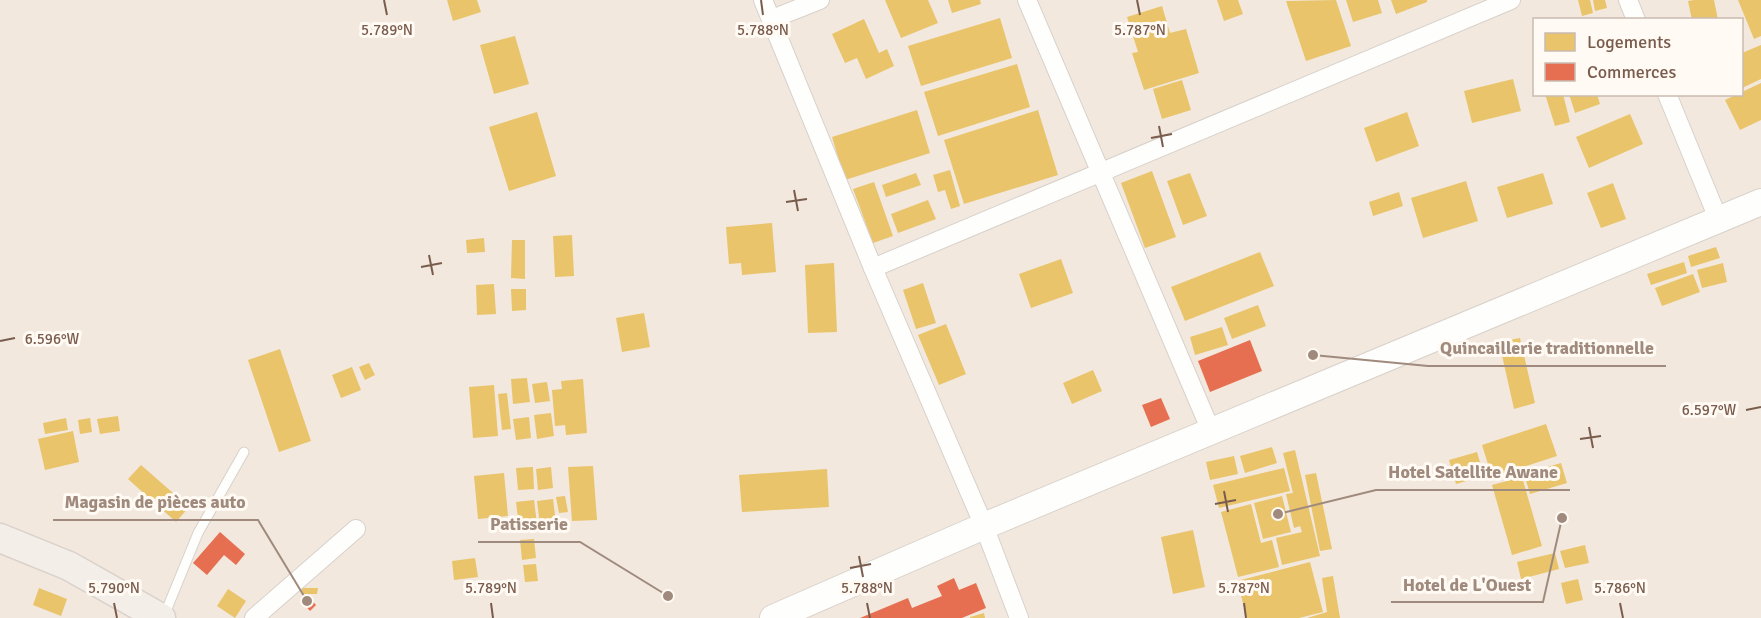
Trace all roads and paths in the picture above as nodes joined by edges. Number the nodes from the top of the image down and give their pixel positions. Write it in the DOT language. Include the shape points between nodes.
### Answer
graph roads {
  1 [pos="763,0"];
  2 [pos="820,0"];
  3 [pos="1027,0"];
  4 [pos="1511,0"];
  5 [pos="1628,0"];
  6 [pos="1635,18"];
  7 [pos="772,19"];
  8 [pos="1668,96"];
  9 [pos="1102,172"];
  10 [pos="1761,202"];
  11 [pos="1719,221"];
  12 [pos="873,268"];
  13 [pos="1211,431"];
  14 [pos="244,452"];
  15 [pos="984,526"];
  16 [pos="357,529"];
  17 [pos="0,538"];
  18 [pos="162,618"];
  19 [pos="254,618"];
  20 [pos="773,618"];
  21 [pos="1020,618"];
  1 -- 7 [label="street"];
  2 -- 7 [label="street"];
  3 -- 9 [label="street"];
  4 -- 9 [label="street"];
  5 -- 6 [label="street"];
  7 -- 12 [label="street"];
  8 -- 11 [label="street"];
  9 -- 12 [label="street"];
  9 -- 13 [label="street"];
  10 -- 11 [label="main road"];
  11 -- 13 [label="main road"];
  12 -- 15 [label="street"];
  13 -- 15 [label="main road"];
  14 -- 18 [label="lane" via="198,533"];
  15 -- 20 [label="main road"];
  15 -- 21 [label="street"];
  16 -- 19 [label="street"];
  17 -- 18 [label="main road" via="69,566"];
}
